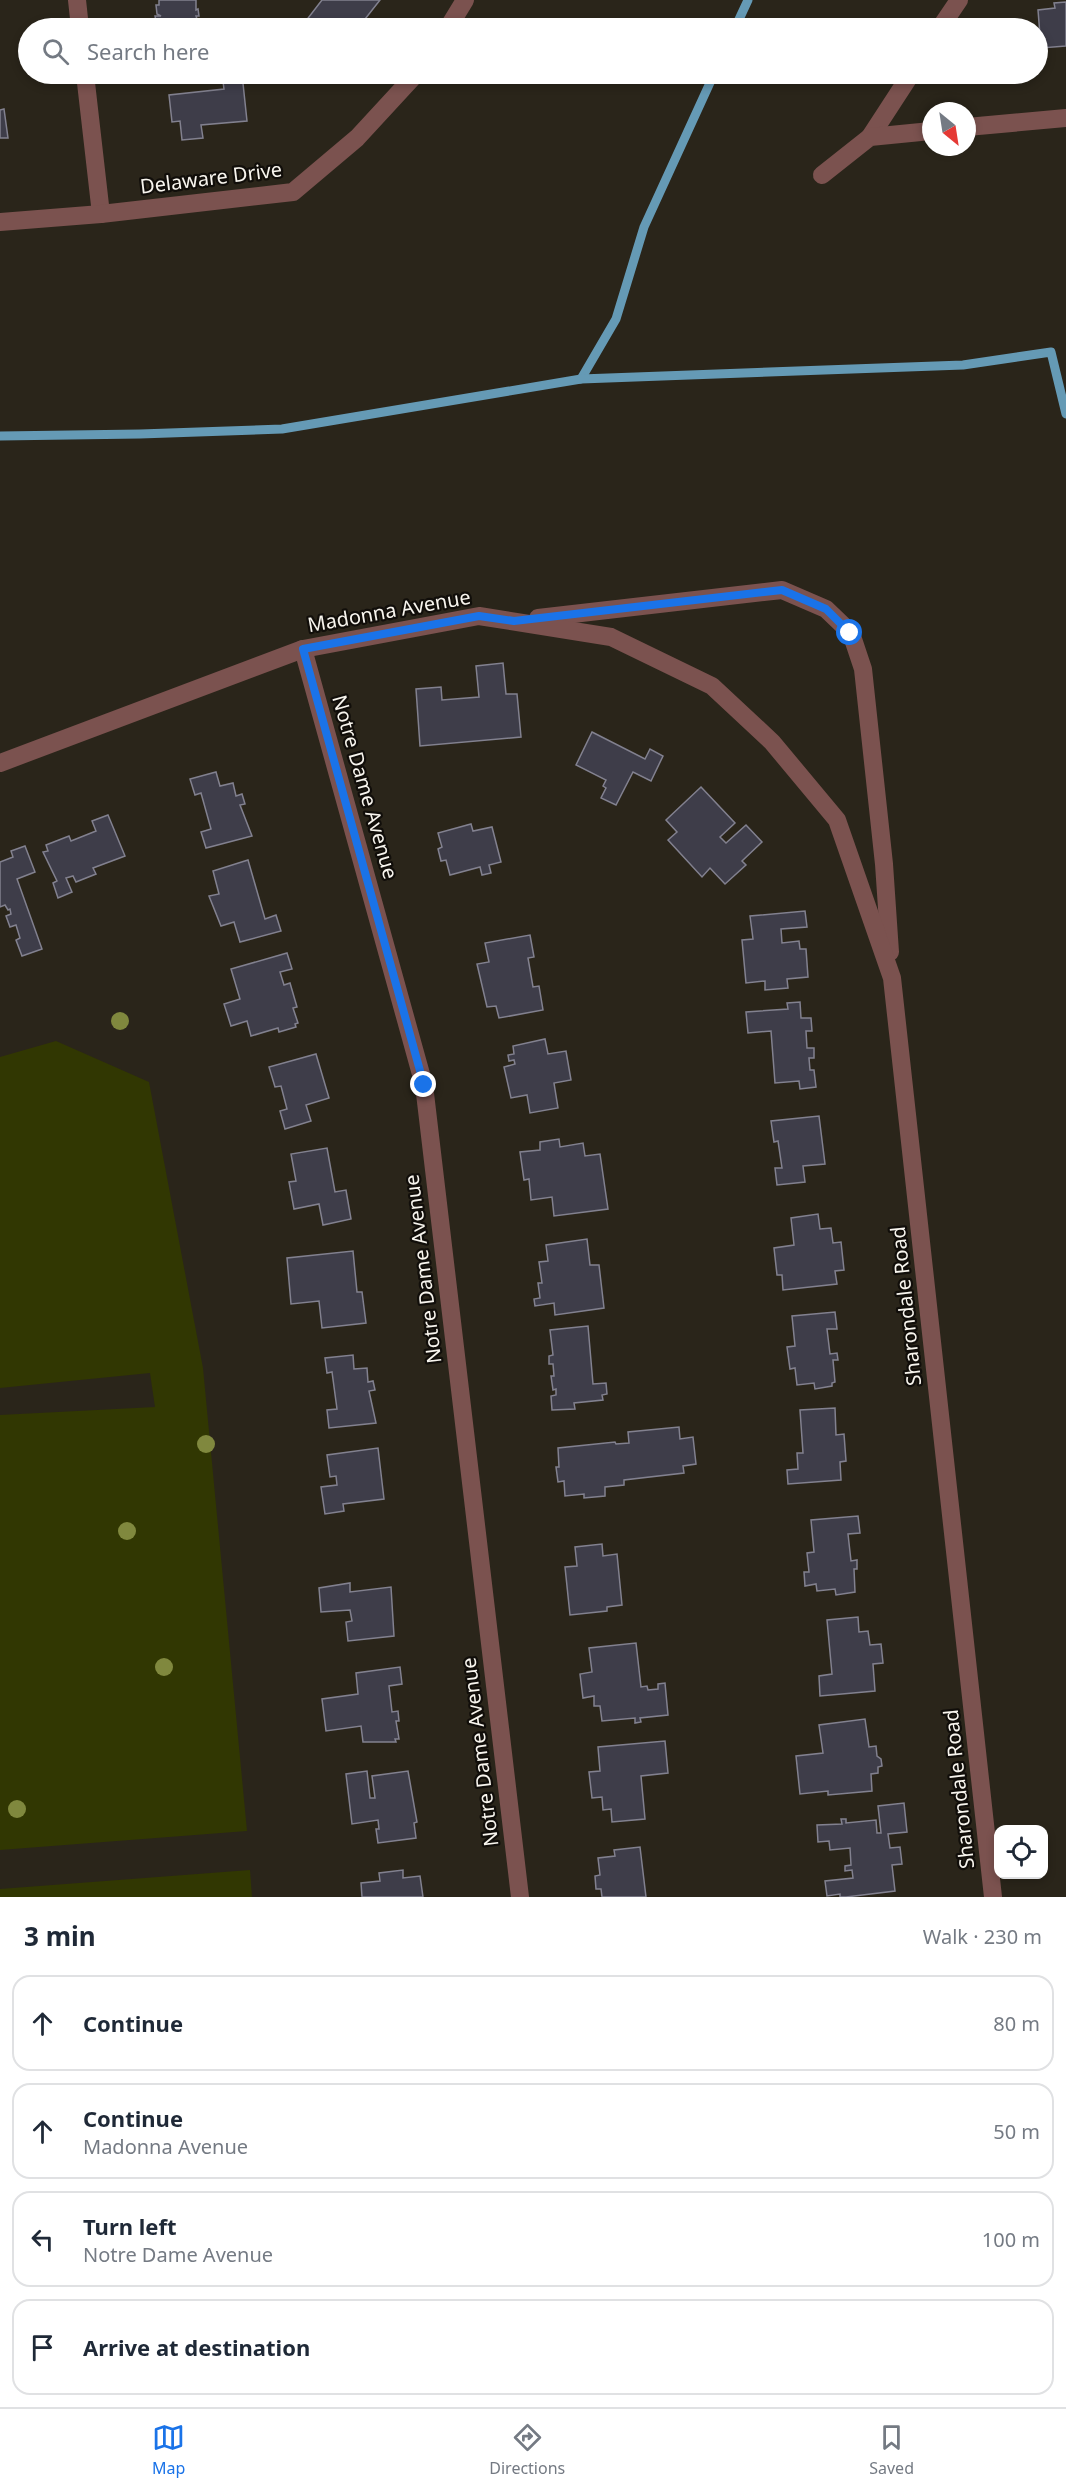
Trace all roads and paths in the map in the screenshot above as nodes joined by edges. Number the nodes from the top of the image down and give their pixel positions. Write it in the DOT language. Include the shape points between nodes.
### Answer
graph roads {
  1 [pos="77,0"];
  2 [pos="465,0"];
  3 [pos="959,0"];
  4 [pos="79,18"];
  5 [pos="454,18"];
  6 [pos="947,18"];
  7 [pos="86,84"];
  8 [pos="407,84"];
  9 [pos="904,84"];
  10 [pos="1066,118"];
  11 [pos="976,126"];
  12 [pos="922,132"];
  13 [pos="870,137"];
  14 [pos="822,175"];
  15 [pos="101,214"];
  16 [pos="0,222"];
  17 [pos="514,621"];
  18 [pos="303,649"];
  19 [pos="772,742"];
  20 [pos="0,764"];
  21 [pos="892,978"];
  22 [pos="520,1897"];
  23 [pos="993,1897"];
  1 -- 4 [label="street"];
  2 -- 5 [label="street"];
  3 -- 6 [label="street"];
  7 -- 15 [label="street"];
  8 -- 15 [label="street, Delaware Drive" via="357,138 293,192"];
  9 -- 13 [label="street"];
  10 -- 11 [label="street"];
  12 -- 13 [label="street"];
  13 -- 14 [label="street"];
  15 -- 16 [label="street, Delaware Drive"];
  17 -- 18 [label="street, Madonna Avenue" via="479,616"];
  17 -- 19 [label="street, Madonna Avenue" via="610,637 712,686"];
  17 -- 21 [label="street" via="782,590 826,609 850,633 863,669"];
  18 -- 20 [label="street, Madonna Avenue"];
  18 -- 22 [label="street, Notre Dame Avenue" via="424,1085"];
  19 -- 21 [label="street, Sharondale Road" via="837,820"];
  21 -- 23 [label="street, Sharondale Road"];
}
